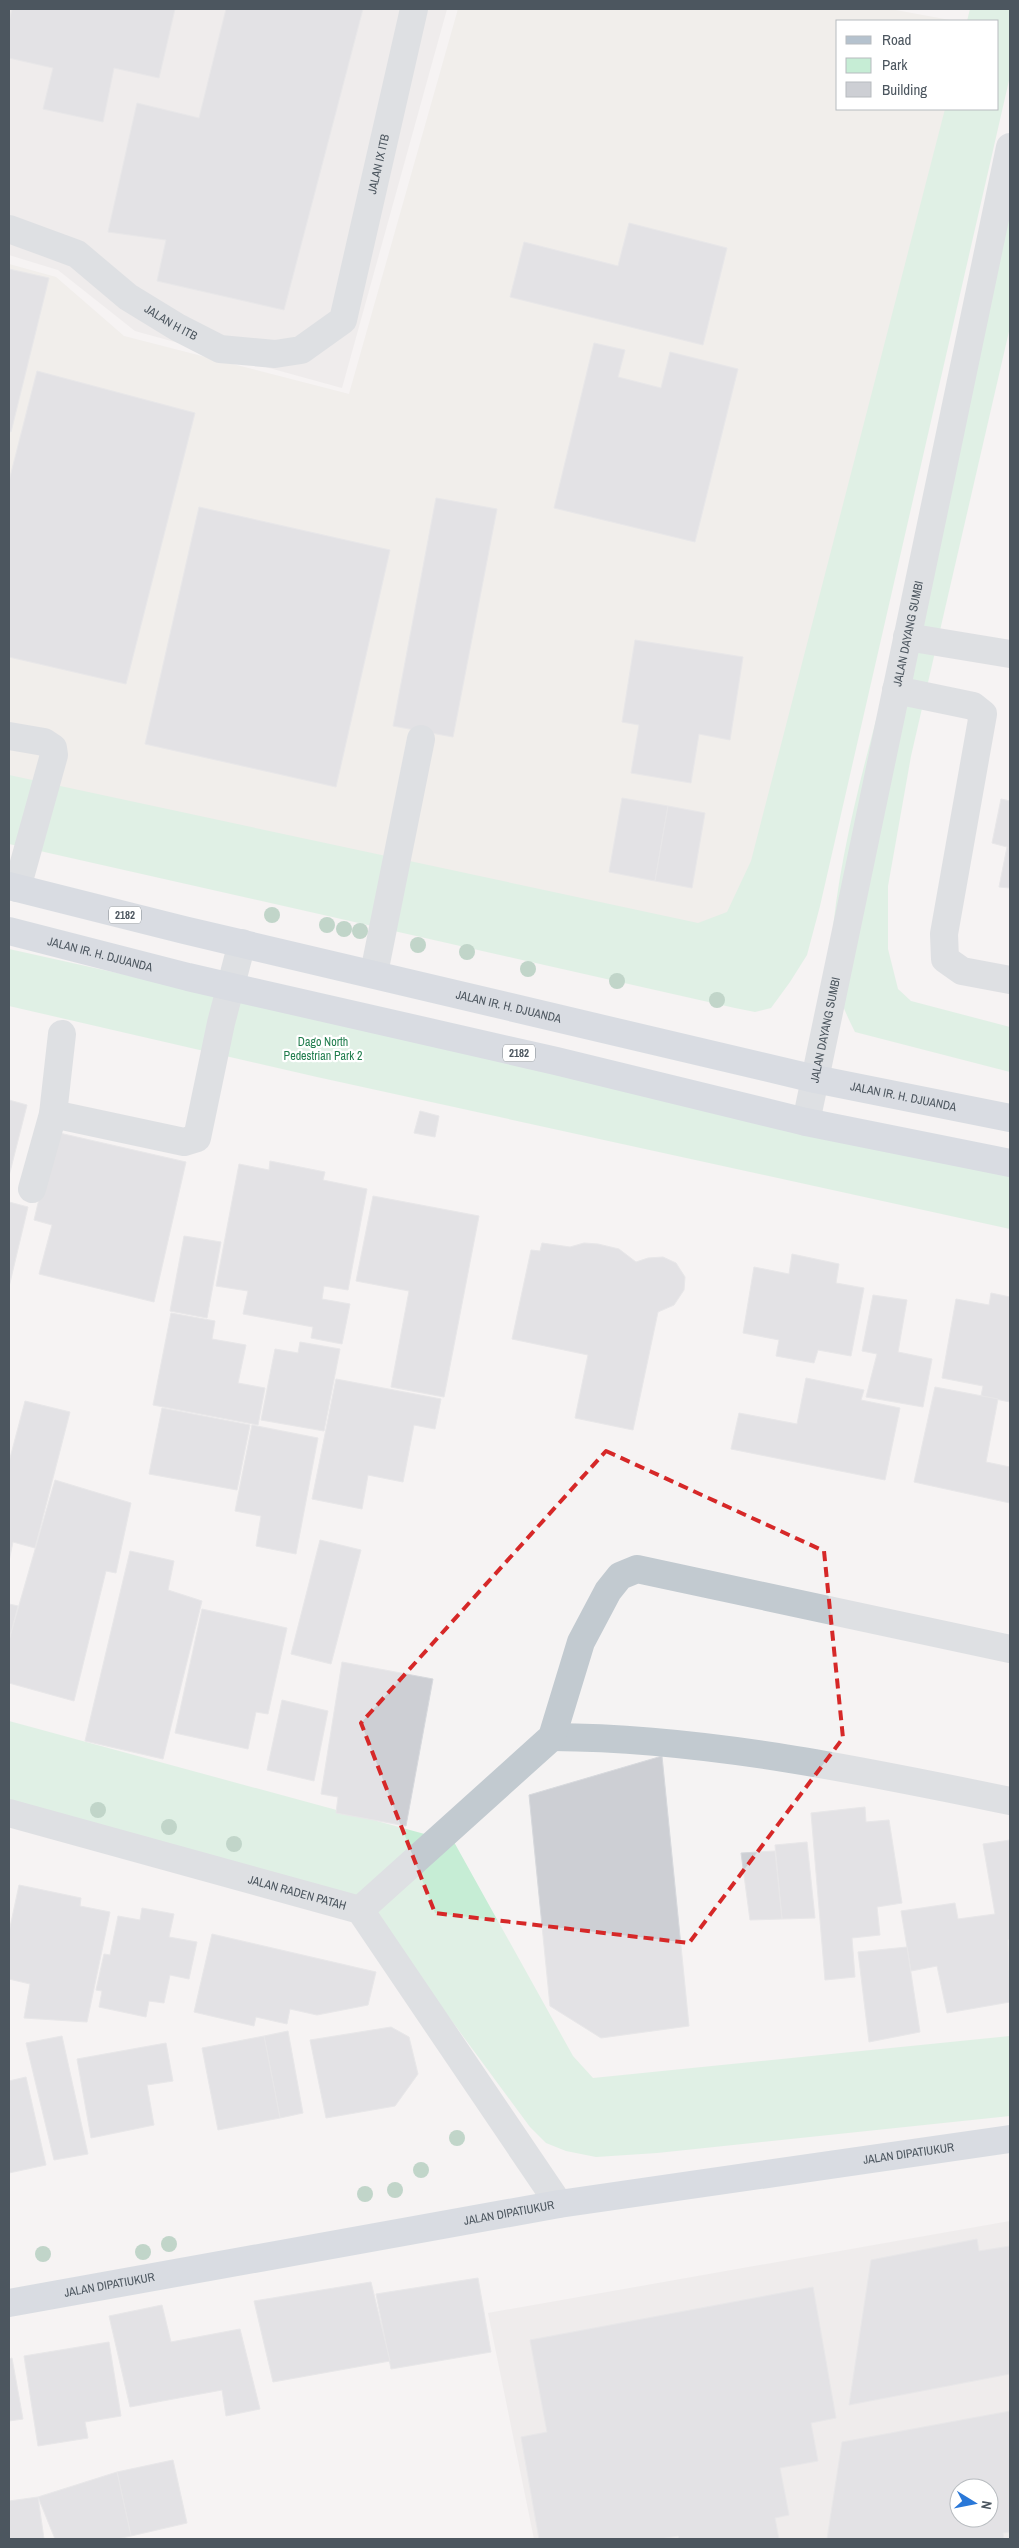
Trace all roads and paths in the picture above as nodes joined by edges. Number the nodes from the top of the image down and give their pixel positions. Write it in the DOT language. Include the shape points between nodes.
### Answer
graph roads {
  1 [pos="414,9"];
  2 [pos="1010,147"];
  3 [pos="9,229"];
  4 [pos="343,320"];
  5 [pos="906,637"];
  6 [pos="1010,654"];
  7 [pos="896,690"];
  8 [pos="9,736"];
  9 [pos="421,739"];
  10 [pos="13,887"];
  11 [pos="9,931"];
  12 [pos="242,943"];
  13 [pos="374,973"];
  14 [pos="1010,980"];
  15 [pos="231,987"];
  16 [pos="62,1034"];
  17 [pos="814,1079"];
  18 [pos="53,1114"];
  19 [pos="1010,1118"];
  20 [pos="806,1122"];
  21 [pos="1010,1163"];
  22 [pos="32,1189"];
  23 [pos="1010,1649"];
  24 [pos="552,1737"];
  25 [pos="1010,1801"];
  26 [pos="9,1813"];
  27 [pos="360,1910"];
  28 [pos="1010,2139"];
  29 [pos="559,2204"];
  30 [pos="9,2303"];
  1 -- 4 [label="street, JALAN IX ITB"];
  2 -- 5 [label="street, JALAN DAYANG SUMBI"];
  3 -- 4 [label="street, JALAN H ITB" via="78,254 128,297 220,349 275,354 301,350"];
  5 -- 6 [label="street"];
  5 -- 7 [label="street, JALAN DAYANG SUMBI"];
  7 -- 14 [label="street" via="973,706 983,714 944,934 946,959 962,971"];
  7 -- 17 [label="street, JALAN DAYANG SUMBI"];
  8 -- 10 [label="street" via="44,742 53,748 54,756"];
  9 -- 13 [label="street"];
  10 -- 12 [label="main road, JALAN IR. H. DJUANDA / 2182"];
  11 -- 15 [label="main road, JALAN IR. H. DJUANDA / 2182"];
  12 -- 13 [label="main road, JALAN IR. H. DJUANDA"];
  12 -- 15 [label="street"];
  13 -- 17 [label="main road, JALAN IR. H. DJUANDA"];
  15 -- 18 [label="street" via="197,1138 184,1142"];
  15 -- 20 [label="main road, JALAN IR. H. DJUANDA / 2182"];
  16 -- 18 [label="street"];
  17 -- 19 [label="main road, JALAN IR. H. DJUANDA"];
  17 -- 20 [label="street, JALAN DAYANG SUMBI"];
  18 -- 22 [label="street"];
  20 -- 21 [label="main road, JALAN IR. H. DJUANDA / 2182"];
  23 -- 24 [label="street" via="636,1569 620,1576 608,1591 581,1642"];
  24 -- 25 [label="street" via="608,1737 755,1752"];
  24 -- 27 [label="street"];
  26 -- 27 [label="street, JALAN RADEN PATAH"];
  27 -- 29 [label="street, JALAN RADEN PATAH"];
  28 -- 29 [label="main road, JALAN DIPATIUKUR"];
  29 -- 30 [label="main road, JALAN DIPATIUKUR"];
}
